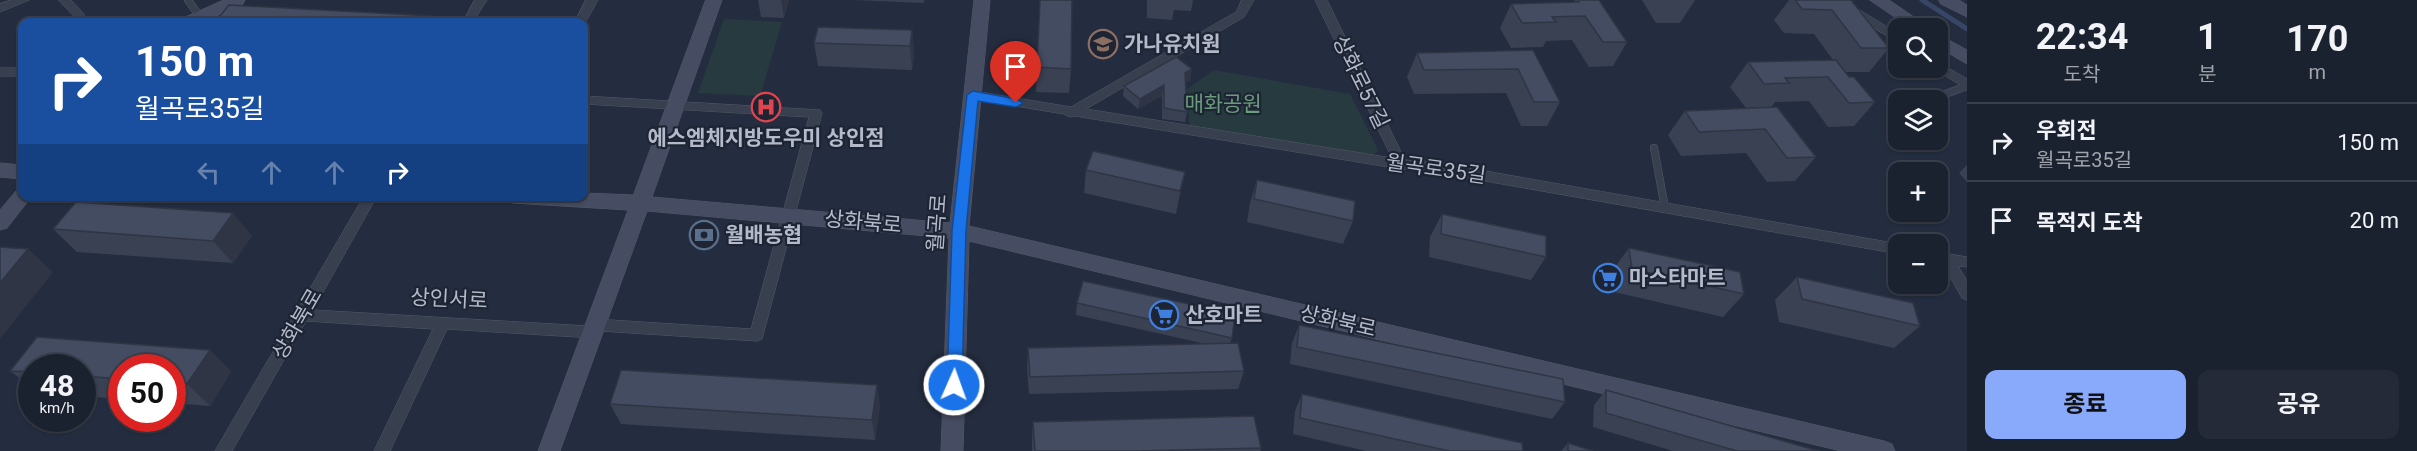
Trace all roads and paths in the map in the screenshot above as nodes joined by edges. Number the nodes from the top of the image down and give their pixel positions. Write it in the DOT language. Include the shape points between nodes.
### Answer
graph roads {
  1 [pos="23,0"];
  2 [pos="65,0"];
  3 [pos="189,0"];
  4 [pos="237,0"];
  5 [pos="481,0"];
  6 [pos="592,0"];
  7 [pos="714,0"];
  8 [pos="982,0"];
  9 [pos="1248,0"];
  10 [pos="1321,0"];
  11 [pos="1834,0"];
  12 [pos="1878,0"];
  13 [pos="1947,0"];
  14 [pos="0,8"];
  15 [pos="1967,12"];
  16 [pos="79,18"];
  17 [pos="194,18"];
  18 [pos="199,18"];
  19 [pos="470,18"];
  20 [pos="583,18"];
  21 [pos="1906,18"];
  22 [pos="1888,32"];
  23 [pos="1948,46"];
  24 [pos="1967,58"];
  25 [pos="0,72"];
  26 [pos="18,72"];
  27 [pos="1948,73"];
  28 [pos="1967,86"];
  29 [pos="1948,93"];
  30 [pos="973,95"];
  31 [pos="588,100"];
  32 [pos="676,105"];
  33 [pos="1070,113"];
  34 [pos="1654,148"];
  35 [pos="1401,164"];
  36 [pos="0,170"];
  37 [pos="18,172"];
  38 [pos="588,200"];
  39 [pos="19,201"];
  40 [pos="367,201"];
  41 [pos="640,203"];
  42 [pos="1665,208"];
  43 [pos="787,215"];
  44 [pos="0,223"];
  45 [pos="959,231"];
  46 [pos="1888,247"];
  47 [pos="1948,258"];
  48 [pos="1967,262"];
  49 [pos="1948,266"];
  50 [pos="1967,294"];
  51 [pos="302,315"];
  52 [pos="443,323"];
  53 [pos="594,328"];
  54 [pos="223,451"];
  55 [pos="382,451"];
  56 [pos="549,451"];
  57 [pos="952,451"];
  58 [pos="1884,451"];
  1 -- 14 [label="street"];
  2 -- 16 [label="street"];
  3 -- 17 [label="lane"];
  4 -- 18 [label="street"];
  5 -- 19 [label="street"];
  6 -- 20 [label="street"];
  7 -- 32 [label="street"];
  8 -- 30 [label="street, 월곡로"];
  9 -- 33 [label="street" via="1240,14"];
  10 -- 35 [label="street, 상화로57길"];
  11 -- 22 [label="street"];
  12 -- 21 [label="street"];
  13 -- 15 [label="street"];
  23 -- 24 [label="street"];
  25 -- 26 [label="street"];
  27 -- 28 [label="street"];
  28 -- 29 [label="lane"];
  30 -- 33 [label="street, 월곡로35길"];
  30 -- 45 [label="street, 월곡로"];
  31 -- 32 [label="street"];
  32 -- 41 [label="street"];
  32 -- 43 [label="street" via="816,113"];
  33 -- 35 [label="street, 월곡로35길"];
  34 -- 42 [label="lane"];
  35 -- 42 [label="street, 월곡로35길"];
  36 -- 37 [label="street"];
  38 -- 41 [label="street, 상화북로"];
  39 -- 44 [label="street"];
  40 -- 51 [label="street, 상화북로"];
  41 -- 43 [label="street, 상화북로"];
  41 -- 53 [label="street"];
  42 -- 46 [label="street, 월곡로35길"];
  43 -- 45 [label="street, 상화북로"];
  43 -- 53 [label="street" via="757,334"];
  45 -- 57 [label="street, 월곡로"];
  45 -- 58 [label="street, 상화북로"];
  47 -- 48 [label="street"];
  49 -- 50 [label="street"];
  51 -- 52 [label="street, 상인서로"];
  51 -- 54 [label="street, 상화북로"];
  52 -- 53 [label="street, 상인서로"];
  52 -- 55 [label="street"];
  53 -- 56 [label="street"];
}
